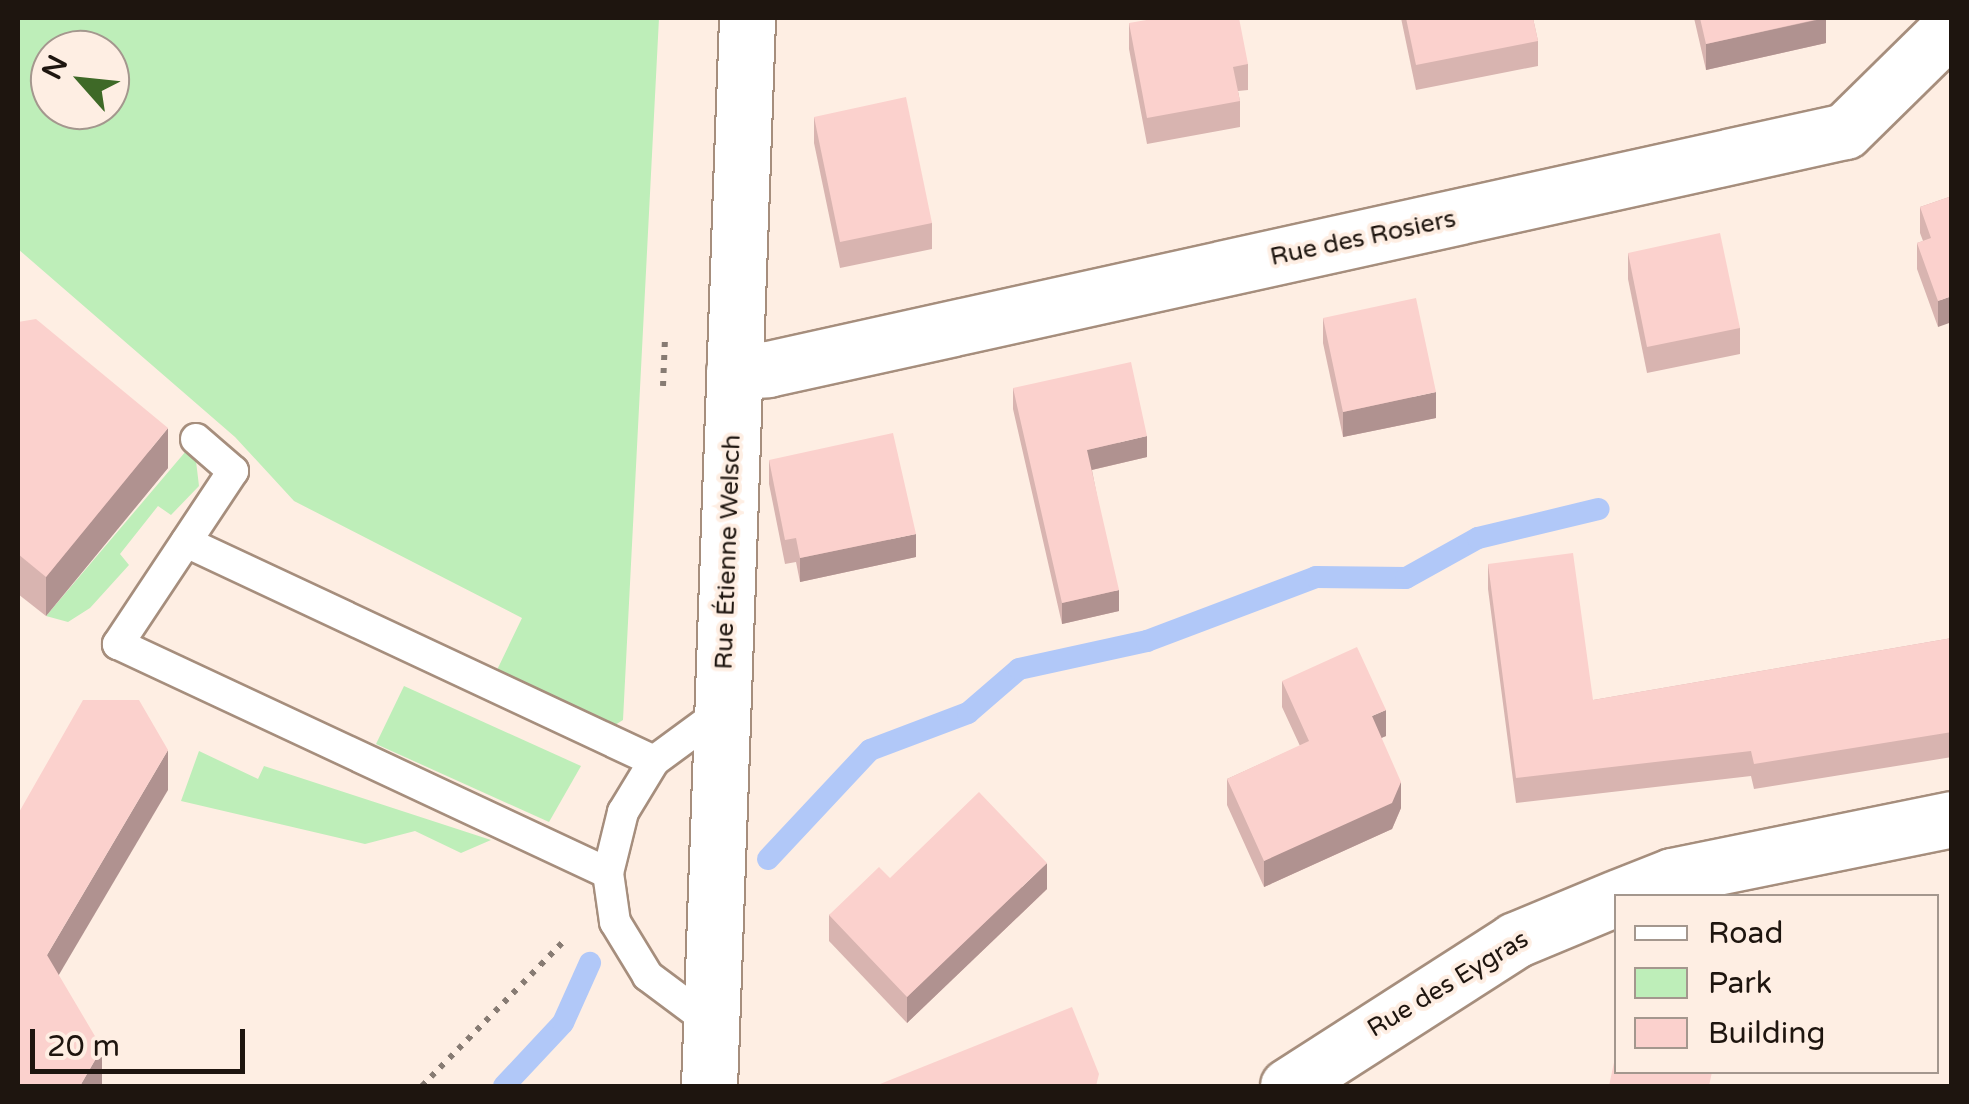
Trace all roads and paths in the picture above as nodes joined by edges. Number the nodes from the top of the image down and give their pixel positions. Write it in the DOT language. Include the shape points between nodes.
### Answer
graph roads {
  1 [pos="747,18"];
  2 [pos="1952,26"];
  3 [pos="734,371"];
  4 [pos="196,440"];
  5 [pos="186,542"];
  6 [pos="722,711"];
  7 [pos="654,761"];
  8 [pos="1952,819"];
  9 [pos="608,873"];
  10 [pos="1627,894"];
  11 [pos="1614,899"];
  12 [pos="711,1022"];
  13 [pos="422,1086"];
  14 [pos="709,1086"];
  15 [pos="1288,1086"];
  1 -- 3 [label="street, Rue Étienne Welsch"];
  2 -- 3 [label="street, Rue des Rosiers" via="1845,131 768,370"];
  3 -- 6 [label="street, Rue Étienne Welsch"];
  4 -- 5 [label="lane" via="234,471"];
  5 -- 7 [label="lane"];
  5 -- 9 [label="lane" via="118,644"];
  6 -- 7 [label="lane"];
  6 -- 12 [label="street, Rue Étienne Welsch"];
  7 -- 9 [label="lane" via="623,812"];
  8 -- 10 [label="street, Rue des Eygras" via="1672,876"];
  9 -- 12 [label="lane" via="615,922 648,976"];
  9 -- 13 [label="path" via="569,936"];
  11 -- 15 [label="street, Rue des Eygras" via="1515,940"];
  12 -- 14 [label="street, Rue Étienne Welsch"];
}
